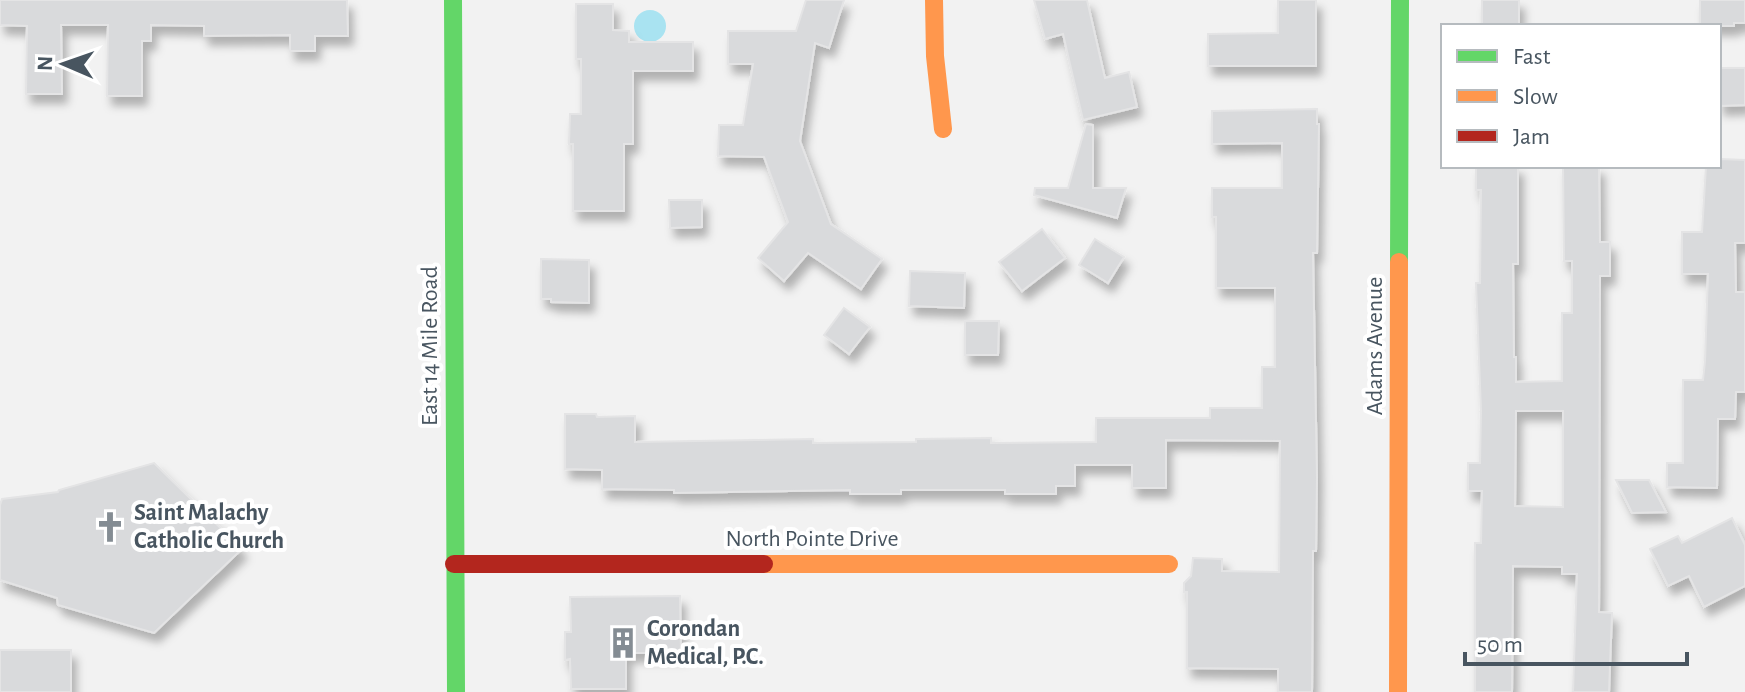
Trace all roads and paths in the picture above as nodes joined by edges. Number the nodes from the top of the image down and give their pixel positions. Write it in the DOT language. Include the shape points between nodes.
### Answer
graph roads {
  1 [pos="453,0"];
  2 [pos="934,0"];
  3 [pos="1400,0"];
  4 [pos="943,129"];
  5 [pos="454,564"];
  6 [pos="1169,564"];
  7 [pos="456,692"];
  8 [pos="1398,692"];
  1 -- 5 [label="street, East 14 Mile Road"];
  2 -- 4 [label="street"];
  3 -- 8 [label="street, Adams Avenue"];
  5 -- 6 [label="street, North Pointe Drive"];
  5 -- 7 [label="street, East 14 Mile Road"];
}
